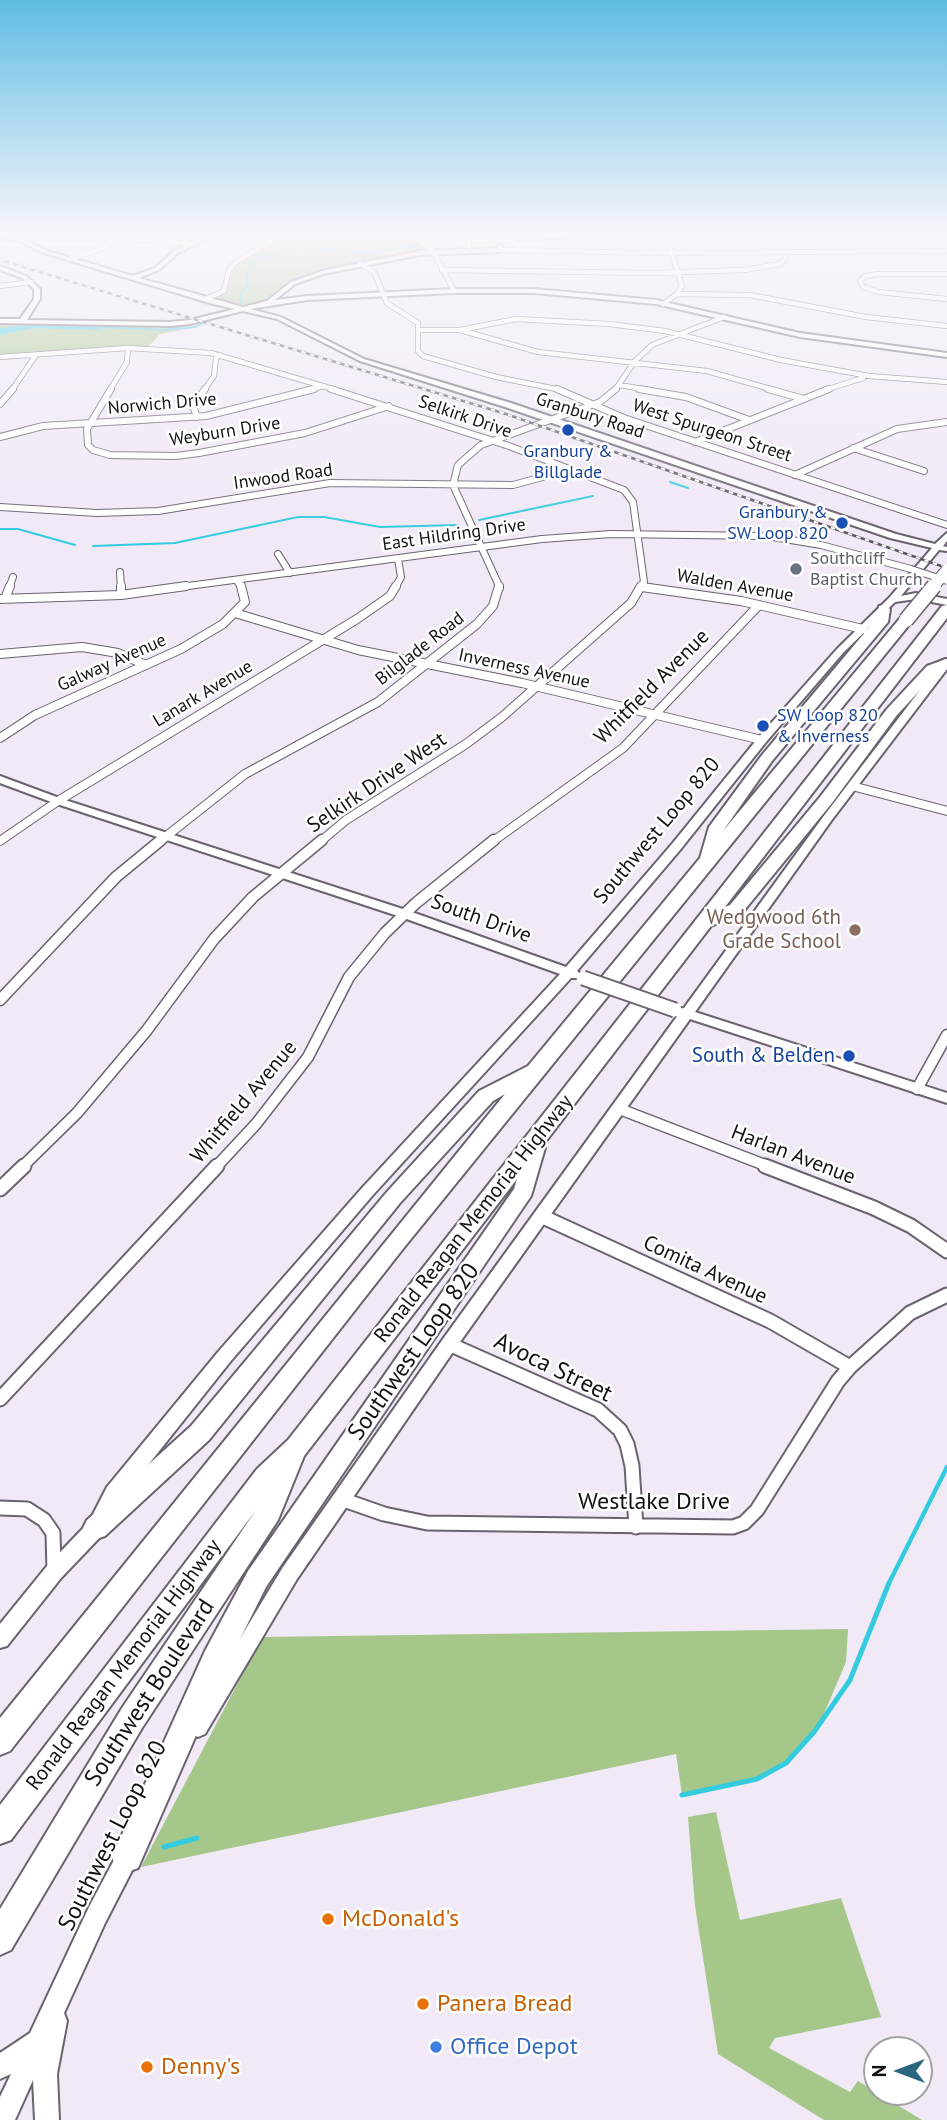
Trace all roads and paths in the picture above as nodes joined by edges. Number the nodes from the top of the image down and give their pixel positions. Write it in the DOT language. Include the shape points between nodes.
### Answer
graph roads {
  1 [pos="308,334"];
  2 [pos="419,334"];
  3 [pos="474,334"];
  4 [pos="677,334"];
  5 [pos="801,334"];
  6 [pos="128,348"];
  7 [pos="36,355"];
  8 [pos="220,355"];
  9 [pos="947,355"];
  10 [pos="0,357"];
  11 [pos="635,361"];
  12 [pos="869,376"];
  13 [pos="947,382"];
  14 [pos="619,385"];
  15 [pos="325,386"];
  16 [pos="804,399"];
  17 [pos="0,404"];
  18 [pos="590,405"];
  19 [pos="389,406"];
  20 [pos="197,418"];
  21 [pos="550,419"];
  22 [pos="749,420"];
  23 [pos="89,424"];
  24 [pos="946,424"];
  25 [pos="0,437"];
  26 [pos="493,440"];
  27 [pos="695,442"];
  28 [pos="853,448"];
  29 [pos="568,470"];
  30 [pos="924,471"];
  31 [pos="795,475"];
  32 [pos="453,485"];
  33 [pos="0,507"];
  34 [pos="947,525"];
  35 [pos="637,534"];
  36 [pos="947,536"];
  37 [pos="481,549"];
  38 [pos="938,550"];
  39 [pos="278,554"];
  40 [pos="398,559"];
  41 [pos="947,559"];
  42 [pos="947,570"];
  43 [pos="120,572"];
  44 [pos="290,573"];
  45 [pos="13,577"];
  46 [pos="237,581"];
  47 [pos="947,581"];
  48 [pos="642,587"];
  49 [pos="121,595"];
  50 [pos="2,599"];
  51 [pos="947,602"];
  52 [pos="888,604"];
  53 [pos="759,605"];
  54 [pos="947,609"];
  55 [pos="236,613"];
  56 [pos="863,629"];
  57 [pos="323,641"];
  58 [pos="0,654"];
  59 [pos="427,664"];
  60 [pos="146,665"];
  61 [pos="944,670"];
  62 [pos="536,687"];
  63 [pos="656,715"];
  64 [pos="0,738"];
  65 [pos="762,740"];
  66 [pos="0,779"];
  67 [pos="852,786"];
  68 [pos="58,801"];
  69 [pos="947,811"];
  70 [pos="166,836"];
  71 [pos="0,841"];
  72 [pos="705,863"];
  73 [pos="280,874"];
  74 [pos="405,914"];
  75 [pos="701,924"];
  76 [pos="576,975"];
  77 [pos="0,1000"];
  78 [pos="681,1012"];
  79 [pos="947,1035"];
  80 [pos="539,1066"];
  81 [pos="918,1089"];
  82 [pos="947,1098"];
  83 [pos="617,1108"];
  84 [pos="537,1138"];
  85 [pos="0,1189"];
  86 [pos="541,1216"];
  87 [pos="947,1251"];
  88 [pos="947,1294"];
  89 [pos="449,1344"];
  90 [pos="850,1367"];
  91 [pos="0,1399"];
  92 [pos="297,1447"];
  93 [pos="341,1499"];
  94 [pos="0,1508"];
  95 [pos="636,1527"];
  96 [pos="96,1528"];
  97 [pos="54,1572"];
  98 [pos="0,1639"];
  99 [pos="0,1741"];
  100 [pos="0,1829"];
  101 [pos="127,1857"];
  102 [pos="0,1939"];
  103 [pos="85,1945"];
  104 [pos="38,2042"];
  105 [pos="0,2067"];
  106 [pos="2,2120"];
  107 [pos="47,2120"];
  1 -- 21 [label="main road, Granbury Road" via="363,361"];
  2 -- 18 [label="street, West Spurgeon Street" via="418,351 423,356 496,377 552,386"];
  3 -- 11 [label="street" via="538,352"];
  4 -- 11 [label="street" via="652,345"];
  4 -- 12 [label="street"];
  5 -- 9 [label="main road"];
  6 -- 7 [label="street, Selkirk Drive"];
  6 -- 8 [label="street, Selkirk Drive"];
  6 -- 23 [label="street" via="127,362"];
  7 -- 10 [label="street, Selkirk Drive"];
  7 -- 17 [label="street"];
  8 -- 15 [label="street, Selkirk Drive"];
  8 -- 20 [label="street" via="214,376 193,406"];
  11 -- 14 [label="street"];
  11 -- 16 [label="street" via="726,375"];
  12 -- 13 [label="street"];
  12 -- 16 [label="street"];
  14 -- 18 [label="street"];
  14 -- 22 [label="street" via="686,397"];
  15 -- 19 [label="street, Selkirk Drive"];
  15 -- 20 [label="street, Norwich Drive"];
  16 -- 22 [label="street"];
  18 -- 21 [label="street"];
  18 -- 27 [label="street, West Spurgeon Street"];
  19 -- 23 [label="street, Weyburn Drive" via="295,435 176,456 100,453 89,445"];
  19 -- 26 [label="street, Selkirk Drive"];
  20 -- 23 [label="street, Norwich Drive"];
  21 -- 26 [label="street"];
  21 -- 38 [label="main road, Granbury Road" via="897,540"];
  22 -- 27 [label="street"];
  23 -- 25 [label="street, Norwich Drive" via="43,426"];
  24 -- 28 [label="street" via="897,429"];
  26 -- 29 [label="street, Selkirk Drive"];
  26 -- 32 [label="street" via="458,465"];
  27 -- 31 [label="street, West Spurgeon Street"];
  28 -- 30 [label="street"];
  28 -- 31 [label="street"];
  29 -- 32 [label="street, Inwood Road" via="513,485"];
  29 -- 35 [label="street, Selkirk Drive" via="624,490 633,502"];
  31 -- 34 [label="street, West Spurgeon Street"];
  32 -- 33 [label="street, Inwood Road" via="330,483 158,511 97,513"];
  32 -- 37 [label="street, Bilglade Road"];
  35 -- 37 [label="street, East Hildring Drive" via="542,539"];
  35 -- 47 [label="street, East Hildring Drive, bridge" via="776,537 821,544"];
  35 -- 48 [label="street"];
  36 -- 38 [label="main road, Southwest Loop 820"];
  37 -- 40 [label="street, East Hildring Drive"];
  37 -- 59 [label="street, Bilglade Road" via="500,589 493,606"];
  38 -- 41 [label="main road, Granbury Road"];
  38 -- 52 [label="main road, Southwest Loop 820"];
  39 -- 44 [label="street"];
  40 -- 44 [label="street, East Hildring Drive"];
  40 -- 57 [label="street, Lanark Avenue" via="401,577 390,596"];
  42 -- 72 [label="highway, Ronald Reagan Memorial Highway, bridge"];
  43 -- 49 [label="street"];
  44 -- 46 [label="street, East Hildring Drive"];
  45 -- 50 [label="street"];
  46 -- 49 [label="street, East Hildring Drive"];
  46 -- 55 [label="street" via="245,602"];
  48 -- 53 [label="street, Walden Avenue"];
  48 -- 62 [label="street, Selkirk Drive West" via="631,603"];
  49 -- 50 [label="street, East Hildring Drive"];
  51 -- 52 [label="main road" via="916,596"];
  52 -- 56 [label="main road, Southwest Loop 820"];
  52 -- 72 [label="highway" via="883,619 767,758 715,830"];
  53 -- 56 [label="street, Walden Avenue"];
  53 -- 63 [label="street, Whitfield Avenue"];
  54 -- 75 [label="highway, Ronald Reagan Memorial Highway"];
  55 -- 57 [label="street, Inverness Avenue"];
  55 -- 60 [label="street, Galway Avenue" via="207,635"];
  56 -- 65 [label="main road, Southwest Loop 820"];
  57 -- 59 [label="street, Inverness Avenue"];
  57 -- 68 [label="street, Lanark Avenue"];
  58 -- 60 [label="street" via="82,647 118,653"];
  59 -- 62 [label="street, Inverness Avenue"];
  59 -- 70 [label="street, Bilglade Road" via="351,719 245,774"];
  60 -- 64 [label="street, Galway Avenue" via="35,715"];
  61 -- 67 [label="main road, Southwest Loop 820"];
  61 -- 75 [label="highway" via="932,669 892,712 736,909"];
  62 -- 63 [label="street, Inverness Avenue"];
  62 -- 73 [label="street, Selkirk Drive West" via="466,744 346,820"];
  63 -- 65 [label="street, Inverness Avenue"];
  63 -- 74 [label="street, Whitfield Avenue" via="623,748 476,853"];
  65 -- 76 [label="main road, Southwest Loop 820"];
  66 -- 68 [label="main road, South Drive"];
  67 -- 69 [label="street"];
  67 -- 78 [label="main road, Southwest Loop 820"];
  68 -- 70 [label="main road, South Drive"];
  68 -- 71 [label="street, Lanark Avenue"];
  70 -- 73 [label="main road, South Drive"];
  70 -- 77 [label="street, Bilglade Road" via="116,877"];
  72 -- 80 [label="highway, Ronald Reagan Memorial Highway"];
  73 -- 74 [label="main road, South Drive"];
  73 -- 85 [label="street, Selkirk Drive West" via="231,919 78,1113"];
  74 -- 76 [label="main road, South Drive"];
  74 -- 91 [label="street, Whitfield Avenue" via="349,977 308,1057 256,1124"];
  75 -- 84 [label="highway, Ronald Reagan Memorial Highway"];
  76 -- 78 [label="main road, South Drive, bridge"];
  76 -- 96 [label="main road, Southwest Loop 820" via="367,1192 114,1493"];
  78 -- 81 [label="main road, South Drive"];
  78 -- 83 [label="main road, Southwest Loop 820"];
  79 -- 81 [label="street"];
  80 -- 96 [label="highway" via="486,1096 393,1198 200,1433"];
  80 -- 99 [label="highway, Ronald Reagan Memorial Highway"];
  81 -- 82 [label="main road, South Drive"];
  83 -- 86 [label="main road, Southwest Loop 820"];
  83 -- 87 [label="street, Harlan Avenue" via="874,1208"];
  84 -- 92 [label="highway, Ronald Reagan Memorial Highway"];
  84 -- 101 [label="highway" via="524,1191 257,1578"];
  86 -- 89 [label="main road, Southwest Loop 820"];
  86 -- 90 [label="street, Comita Avenue" via="770,1321"];
  88 -- 90 [label="street, Westlake Drive" via="910,1313"];
  89 -- 93 [label="main road, Southwest Loop 820"];
  89 -- 95 [label="street, Avoca Street" via="598,1410 620,1430 632,1466"];
  90 -- 95 [label="street, Westlake Drive" via="744,1523 719,1529"];
  92 -- 100 [label="highway, Ronald Reagan Memorial Highway" via="266,1477"];
  92 -- 102 [label="highway, Southwest Boulevard" via="269,1512 139,1707"];
  93 -- 95 [label="street, Westlake Drive" via="427,1523"];
  93 -- 101 [label="main road, Southwest Loop 820" via="232,1667"];
  94 -- 97 [label="street" via="27,1509 39,1516 53,1533"];
  96 -- 97 [label="main road, Southwest Loop 820"];
  97 -- 98 [label="main road, Southwest Loop 820"];
  101 -- 103 [label="main road, Southwest Loop 820"];
  103 -- 104 [label="main road, Southwest Loop 820"];
  103 -- 107 [label="main road" via="51,2032 45,2074"];
  104 -- 105 [label="main road"];
  104 -- 106 [label="main road, Southwest Loop 820"];
}
